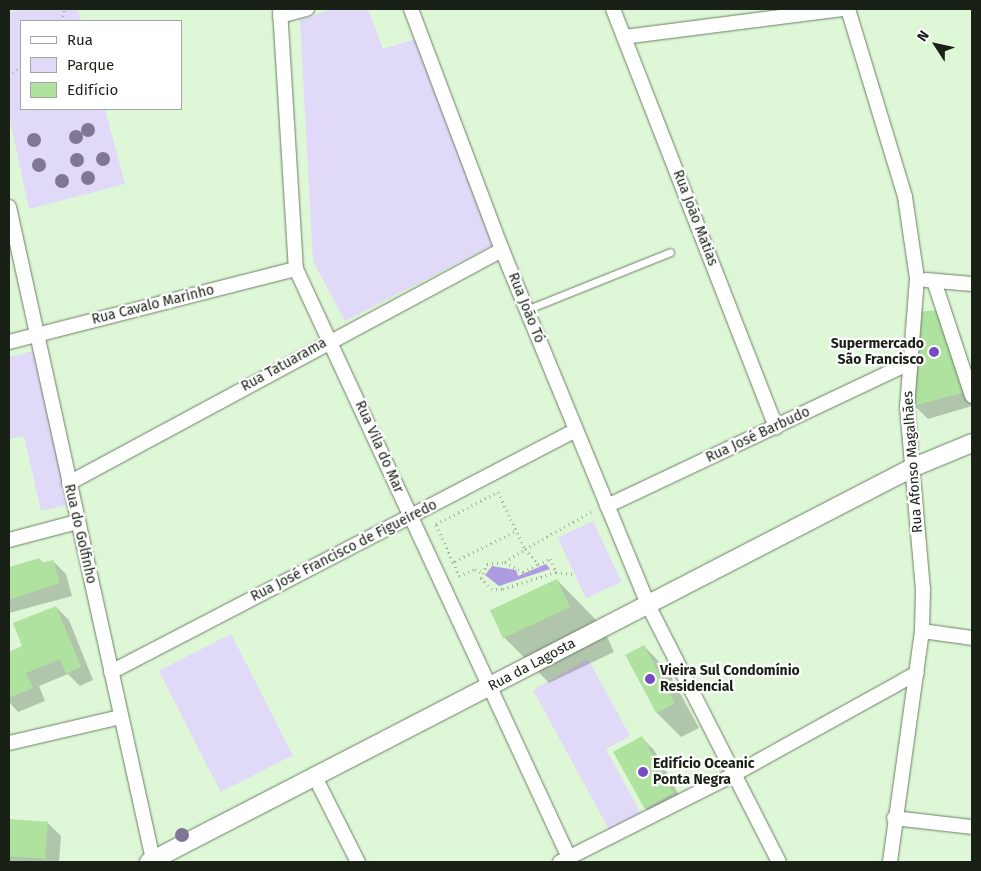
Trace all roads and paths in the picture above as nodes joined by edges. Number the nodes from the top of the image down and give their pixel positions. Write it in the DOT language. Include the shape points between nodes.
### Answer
graph roads {
  1 [pos="307,9"];
  2 [pos="411,9"];
  3 [pos="613,9"];
  4 [pos="843,9"];
  5 [pos="848,9"];
  6 [pos="280,12"];
  7 [pos="624,37"];
  8 [pos="20,68"];
  9 [pos="9,76"];
  10 [pos="9,207"];
  11 [pos="502,250"];
  12 [pos="670,252"];
  13 [pos="296,269"];
  14 [pos="917,278"];
  15 [pos="934,281"];
  16 [pos="972,284"];
  17 [pos="526,310"];
  18 [pos="36,335"];
  19 [pos="330,340"];
  20 [pos="9,342"];
  21 [pos="908,364"];
  22 [pos="972,396"];
  23 [pos="776,427"];
  24 [pos="576,430"];
  25 [pos="972,443"];
  26 [pos="914,467"];
  27 [pos="69,483"];
  28 [pos="607,506"];
  29 [pos="591,512"];
  30 [pos="410,516"];
  31 [pos="77,522"];
  32 [pos="514,532"];
  33 [pos="9,540"];
  34 [pos="525,549"];
  35 [pos="453,562"];
  36 [pos="506,562"];
  37 [pos="538,564"];
  38 [pos="481,572"];
  39 [pos="556,572"];
  40 [pos="572,574"];
  41 [pos="648,605"];
  42 [pos="922,631"];
  43 [pos="972,638"];
  44 [pos="111,672"];
  45 [pos="917,673"];
  46 [pos="488,689"];
  47 [pos="121,718"];
  48 [pos="9,743"];
  49 [pos="733,775"];
  50 [pos="315,777"];
  51 [pos="894,818"];
  52 [pos="972,827"];
  53 [pos="151,861"];
  54 [pos="566,861"];
  55 [pos="358,862"];
  56 [pos="779,862"];
  57 [pos="890,862"];
  1 -- 6 [label="street"];
  2 -- 11 [label="street, Rua João Tó"];
  3 -- 7 [label="street, Rua João Matias"];
  4 -- 7 [label="street"];
  5 -- 14 [label="street, Rua Afonso Magalhães" via="905,197"];
  6 -- 13 [label="street, Rua Vila do Mar"];
  7 -- 23 [label="street, Rua João Matias"];
  8 -- 9 [label="path"];
  10 -- 18 [label="street, Rua do Golfinho"];
  11 -- 17 [label="street, Rua João Tó"];
  11 -- 19 [label="street, Rua Tatuarama"];
  12 -- 17 [label="lane"];
  13 -- 18 [label="street, Rua Cavalo Marinho"];
  13 -- 19 [label="street, Rua Vila do Mar"];
  14 -- 15 [label="street"];
  14 -- 21 [label="street, Rua Afonso Magalhães"];
  15 -- 16 [label="street"];
  15 -- 22 [label="street"];
  17 -- 24 [label="street, Rua João Tó"];
  18 -- 20 [label="street, Rua Cavalo Marinho"];
  18 -- 27 [label="street, Rua do Golfinho"];
  19 -- 27 [label="street, Rua Tatuarama"];
  19 -- 30 [label="street, Rua Vila do Mar"];
  21 -- 23 [label="street, Rua José Barbudo"];
  21 -- 26 [label="street, Rua Afonso Magalhães"];
  23 -- 28 [label="street, Rua José Barbudo"];
  24 -- 28 [label="street, Rua João Tó"];
  24 -- 30 [label="street, Rua José Francisco de Figueiredo"];
  25 -- 26 [label="street, Rua da Lagosta"];
  26 -- 41 [label="street, Rua da Lagosta"];
  26 -- 42 [label="street, Rua Afonso Magalhães"];
  27 -- 31 [label="street, Rua do Golfinho"];
  28 -- 41 [label="street, Rua João Tó"];
  29 -- 34 [label="path"];
  30 -- 44 [label="street, Rua José Francisco de Figueiredo"];
  30 -- 46 [label="street, Rua Vila do Mar"];
  31 -- 33 [label="street"];
  31 -- 44 [label="street, Rua do Golfinho"];
  32 -- 34 [label="path"];
  32 -- 35 [label="path"];
  32 -- 35 [label="path" via="502,496 498,492 490,495 436,524"];
  34 -- 36 [label="path"];
  34 -- 37 [label="path"];
  35 -- 38 [label="path" via="459,576 475,569"];
  36 -- 37 [label="path" via="524,572"];
  36 -- 38 [label="path" via="495,561"];
  37 -- 39 [label="path" via="550,560"];
  38 -- 39 [label="path" via="486,584 502,589"];
  39 -- 40 [label="path"];
  41 -- 46 [label="street, Rua da Lagosta"];
  41 -- 49 [label="street, Rua João Tó"];
  42 -- 43 [label="street"];
  42 -- 45 [label="street, Rua Afonso Magalhães"];
  44 -- 47 [label="street, Rua do Golfinho"];
  45 -- 49 [label="street"];
  45 -- 51 [label="street, Rua Afonso Magalhães"];
  46 -- 50 [label="street, Rua da Lagosta"];
  46 -- 54 [label="street, Rua Vila do Mar"];
  47 -- 48 [label="street"];
  47 -- 53 [label="street, Rua do Golfinho"];
  49 -- 54 [label="street"];
  49 -- 56 [label="street, Rua João Tó"];
  50 -- 53 [label="street, Rua da Lagosta"];
  50 -- 55 [label="street"];
  51 -- 52 [label="street"];
  51 -- 57 [label="street, Rua Afonso Magalhães"];
}
